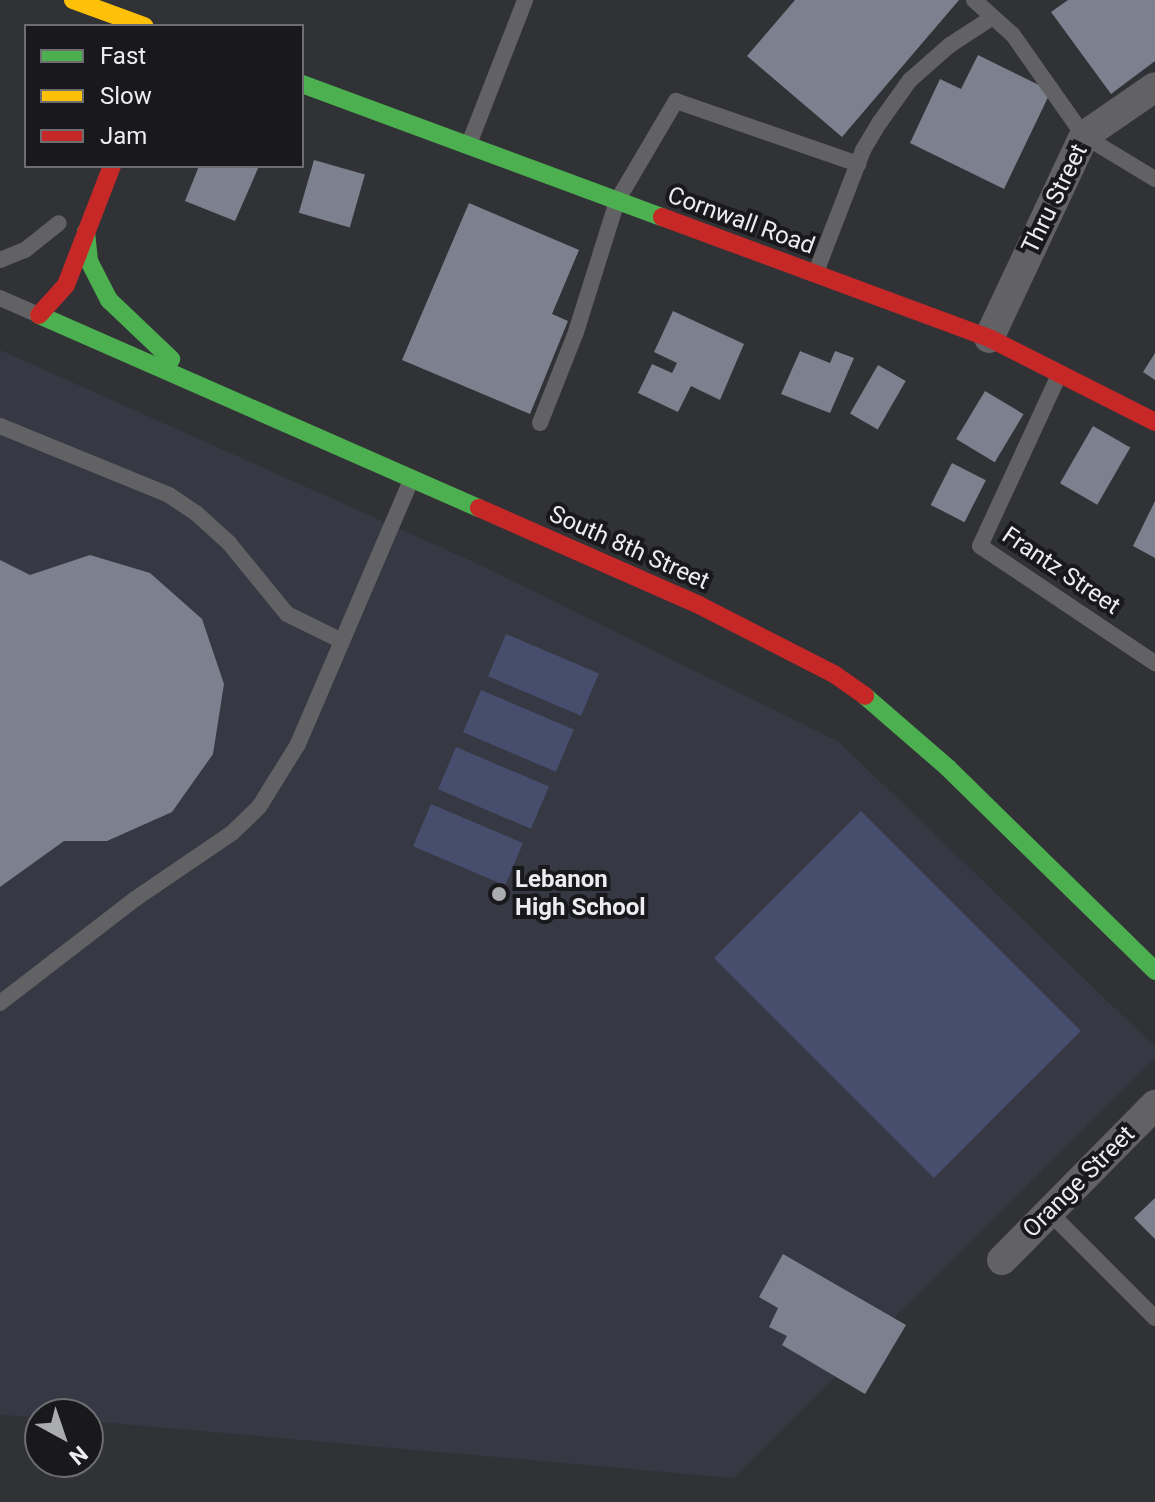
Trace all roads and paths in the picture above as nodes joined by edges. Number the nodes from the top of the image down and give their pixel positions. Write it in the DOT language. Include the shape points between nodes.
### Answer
graph roads {
  1 [pos="73,0"];
  2 [pos="157,0"];
  3 [pos="525,0"];
  4 [pos="974,0"];
  5 [pos="993,17"];
  6 [pos="140,24"];
  7 [pos="147,24"];
  8 [pos="304,85"];
  9 [pos="1155,87"];
  10 [pos="1084,136"];
  11 [pos="469,145"];
  12 [pos="858,164"];
  13 [pos="111,168"];
  14 [pos="1155,179"];
  15 [pos="617,201"];
  16 [pos="62,216"];
  17 [pos="86,232"];
  18 [pos="0,260"];
  19 [pos="44,262"];
  20 [pos="815,274"];
  21 [pos="39,288"];
  22 [pos="0,298"];
  23 [pos="39,315"];
  24 [pos="989,338"];
  25 [pos="1061,372"];
  26 [pos="203,387"];
  27 [pos="1155,422"];
  28 [pos="540,423"];
  29 [pos="0,426"];
  30 [pos="411,479"];
  31 [pos="342,641"];
  32 [pos="1155,663"];
  33 [pos="1155,971"];
  34 [pos="0,1003"];
  35 [pos="1155,1105"];
  36 [pos="1049,1212"];
  37 [pos="1002,1260"];
  38 [pos="1155,1318"];
  1 -- 6 [label="street"];
  2 -- 7 [label="street"];
  3 -- 11 [label="lane"];
  4 -- 5 [label="lane"];
  5 -- 10 [label="lane" via="1013,35"];
  5 -- 12 [label="lane" via="910,80"];
  8 -- 11 [label="street, Cornwall Road"];
  9 -- 10 [label="street, Thru Street"];
  10 -- 14 [label="lane"];
  10 -- 24 [label="street, Thru Street"];
  11 -- 15 [label="street, Cornwall Road"];
  12 -- 15 [label="lane" via="676,101"];
  12 -- 20 [label="lane"];
  13 -- 17 [label="street"];
  15 -- 20 [label="street, Cornwall Road"];
  15 -- 28 [label="lane" via="576,332"];
  16 -- 18 [label="lane" via="25,250"];
  16 -- 19 [label="street"];
  17 -- 23 [label="street" via="66,285"];
  17 -- 26 [label="street" via="89,261 109,300"];
  20 -- 24 [label="street, Cornwall Road"];
  21 -- 23 [label="street"];
  22 -- 23 [label="lane, South 8th Street"];
  23 -- 26 [label="street, South 8th Street"];
  24 -- 25 [label="street, Cornwall Road"];
  25 -- 27 [label="street, Cornwall Road"];
  25 -- 32 [label="lane, Frantz Street" via="980,546"];
  26 -- 30 [label="street, South 8th Street"];
  29 -- 31 [label="lane" via="169,495 229,543 287,614"];
  30 -- 31 [label="lane"];
  30 -- 33 [label="street, South 8th Street" via="699,605 834,674 938,758"];
  31 -- 34 [label="lane" via="298,744 259,807 232,833 135,899"];
  35 -- 36 [label="street, Orange Street"];
  36 -- 37 [label="street, Orange Street"];
  36 -- 38 [label="lane"];
}
